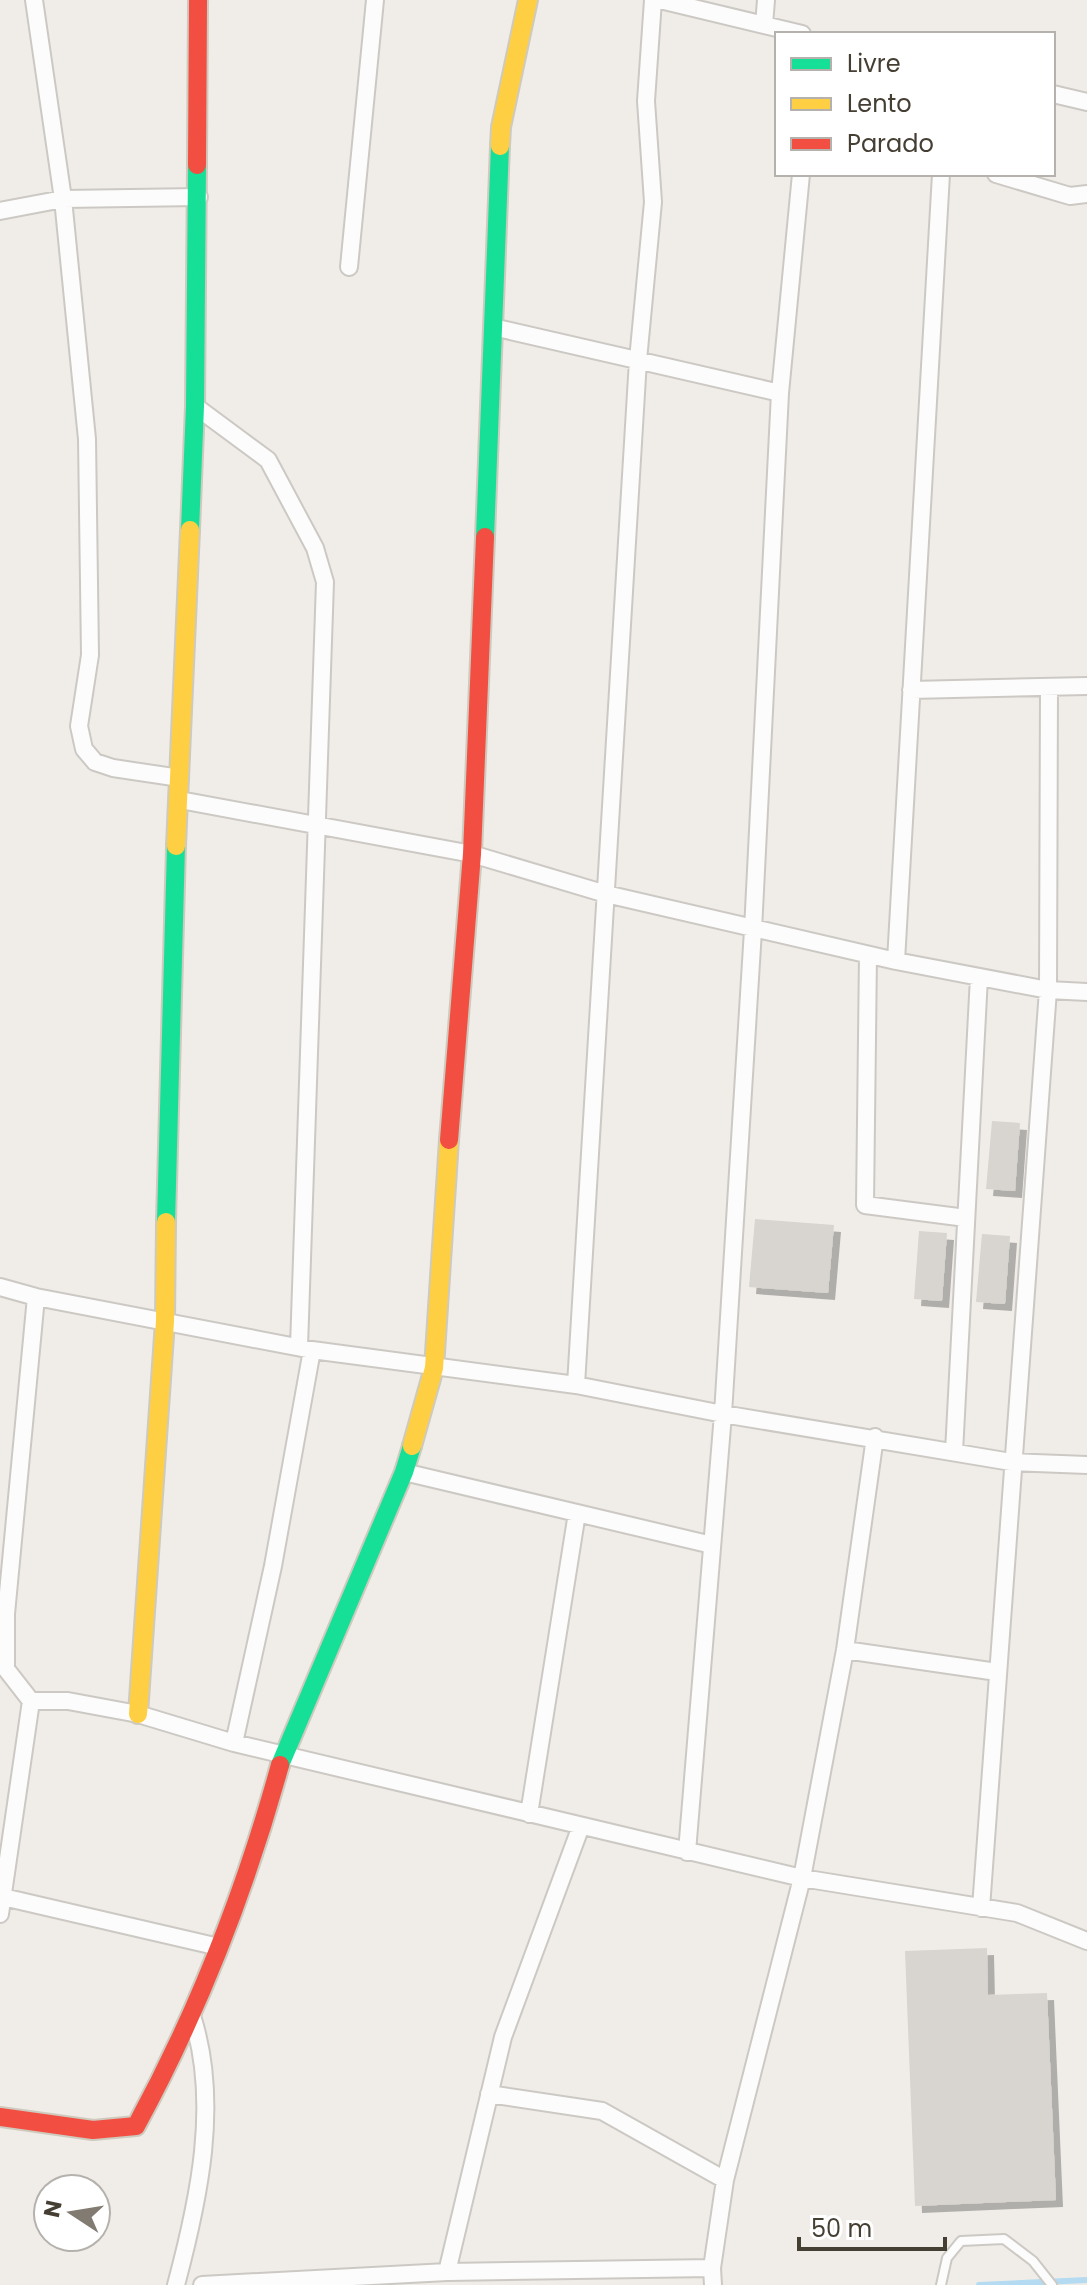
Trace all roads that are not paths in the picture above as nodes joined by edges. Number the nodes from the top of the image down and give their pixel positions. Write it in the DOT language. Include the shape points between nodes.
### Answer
graph roads {
  1 [pos="34,0"];
  2 [pos="198,0"];
  3 [pos="375,0"];
  4 [pos="528,0"];
  5 [pos="653,0"];
  6 [pos="660,0"];
  7 [pos="766,0"];
  8 [pos="764,25"];
  9 [pos="794,32"];
  10 [pos="1055,94"];
  11 [pos="1087,102"];
  12 [pos="801,176"];
  13 [pos="941,176"];
  14 [pos="1003,176"];
  15 [pos="1087,194"];
  16 [pos="199,197"];
  17 [pos="63,199"];
  18 [pos="0,210"];
  19 [pos="349,267"];
  20 [pos="493,327"];
  21 [pos="638,360"];
  22 [pos="780,393"];
  23 [pos="195,406"];
  24 [pos="1087,686"];
  25 [pos="1049,687"];
  26 [pos="911,690"];
  27 [pos="180,778"];
  28 [pos="180,800"];
  29 [pos="315,823"];
  30 [pos="472,854"];
  31 [pos="606,894"];
  32 [pos="753,930"];
  33 [pos="868,955"];
  34 [pos="896,961"];
  35 [pos="979,977"];
  36 [pos="1048,990"];
  37 [pos="1087,992"];
  38 [pos="966,1218"];
  39 [pos="0,1287"];
  40 [pos="36,1297"];
  41 [pos="165,1321"];
  42 [pos="306,1348"];
  43 [pos="434,1368"];
  44 [pos="576,1385"];
  45 [pos="723,1414"];
  46 [pos="875,1437"];
  47 [pos="954,1452"];
  48 [pos="1011,1462"];
  49 [pos="1087,1465"];
  50 [pos="404,1472"];
  51 [pos="577,1513"];
  52 [pos="712,1545"];
  53 [pos="845,1650"];
  54 [pos="997,1672"];
  55 [pos="31,1701"];
  56 [pos="138,1714"];
  57 [pos="234,1743"];
  58 [pos="283,1755"];
  59 [pos="529,1814"];
  60 [pos="581,1826"];
  61 [pos="687,1852"];
  62 [pos="802,1878"];
  63 [pos="2,1906"];
  64 [pos="981,1908"];
  65 [pos="1087,1941"];
  66 [pos="219,1947"];
  67 [pos="192,2016"];
  68 [pos="489,2094"];
  69 [pos="0,2117"];
  70 [pos="725,2180"];
  71 [pos="712,2268"];
  72 [pos="447,2272"];
  73 [pos="176,2285"];
  74 [pos="202,2285"];
  75 [pos="713,2285"];
  76 [pos="941,2285"];
  77 [pos="1052,2285"];
  1 -- 17 [label="street"];
  2 -- 16 [label="street"];
  3 -- 19 [label="street"];
  4 -- 20 [label="street" via="501,127"];
  5 -- 21 [label="street" via="646,101 653,202"];
  6 -- 8 [label="street"];
  7 -- 8 [label="street"];
  8 -- 9 [label="street"];
  10 -- 11 [label="street"];
  12 -- 22 [label="street"];
  13 -- 26 [label="street"];
  14 -- 15 [label="street" via="1070,196"];
  16 -- 17 [label="street"];
  16 -- 23 [label="street"];
  17 -- 18 [label="street"];
  17 -- 27 [label="street" via="87,439 90,655 79,726 84,749 95,762"];
  20 -- 21 [label="street"];
  20 -- 30 [label="street"];
  21 -- 22 [label="street"];
  21 -- 31 [label="street"];
  22 -- 32 [label="street"];
  23 -- 27 [label="street"];
  23 -- 29 [label="street" via="268,460 322,564"];
  24 -- 25 [label="street"];
  25 -- 26 [label="street"];
  25 -- 36 [label="street"];
  26 -- 34 [label="street"];
  27 -- 28 [label="street"];
  28 -- 29 [label="street"];
  28 -- 41 [label="street" via="169,1022"];
  29 -- 30 [label="street"];
  29 -- 42 [label="street"];
  30 -- 31 [label="street"];
  30 -- 43 [label="street"];
  31 -- 32 [label="street"];
  31 -- 44 [label="street"];
  32 -- 33 [label="street"];
  32 -- 45 [label="street"];
  33 -- 34 [label="street"];
  33 -- 38 [label="street" via="865,1205"];
  34 -- 35 [label="street"];
  35 -- 36 [label="street"];
  35 -- 38 [label="street"];
  36 -- 37 [label="street"];
  36 -- 48 [label="street"];
  38 -- 47 [label="street"];
  39 -- 40 [label="street"];
  40 -- 41 [label="street"];
  40 -- 55 [label="street" via="6,1628 6,1669"];
  41 -- 42 [label="street"];
  41 -- 56 [label="street"];
  42 -- 43 [label="street"];
  42 -- 57 [label="street" via="273,1566"];
  43 -- 44 [label="street"];
  43 -- 50 [label="street"];
  44 -- 45 [label="street"];
  45 -- 46 [label="street"];
  45 -- 52 [label="street"];
  46 -- 47 [label="street"];
  46 -- 53 [label="street"];
  47 -- 48 [label="street"];
  48 -- 49 [label="street"];
  48 -- 54 [label="street"];
  50 -- 51 [label="street"];
  50 -- 58 [label="street"];
  51 -- 52 [label="street"];
  51 -- 59 [label="street"];
  52 -- 61 [label="street"];
  53 -- 54 [label="street"];
  53 -- 62 [label="street"];
  54 -- 64 [label="street"];
  55 -- 56 [label="street" via="68,1701"];
  55 -- 63 [label="street"];
  56 -- 57 [label="street"];
  57 -- 58 [label="street"];
  58 -- 59 [label="street"];
  58 -- 66 [label="street" via="255,1857"];
  59 -- 60 [label="street"];
  60 -- 61 [label="street"];
  60 -- 68 [label="street" via="503,2037"];
  61 -- 62 [label="street"];
  62 -- 64 [label="street"];
  62 -- 70 [label="street"];
  63 -- 66 [label="street"];
  64 -- 65 [label="street" via="1042,1920"];
  66 -- 67 [label="street"];
  67 -- 69 [label="street" via="136,2126 93,2130"];
  67 -- 73 [label="street" via="203,2049 206,2105 191,2228"];
  68 -- 70 [label="street" via="602,2111"];
  68 -- 72 [label="street"];
  70 -- 71 [label="street"];
  71 -- 72 [label="street"];
  71 -- 75 [label="street"];
  72 -- 74 [label="street"];
  76 -- 77 [label="lane" via="947,2258 961,2241 1004,2239 1033,2261"];
}
